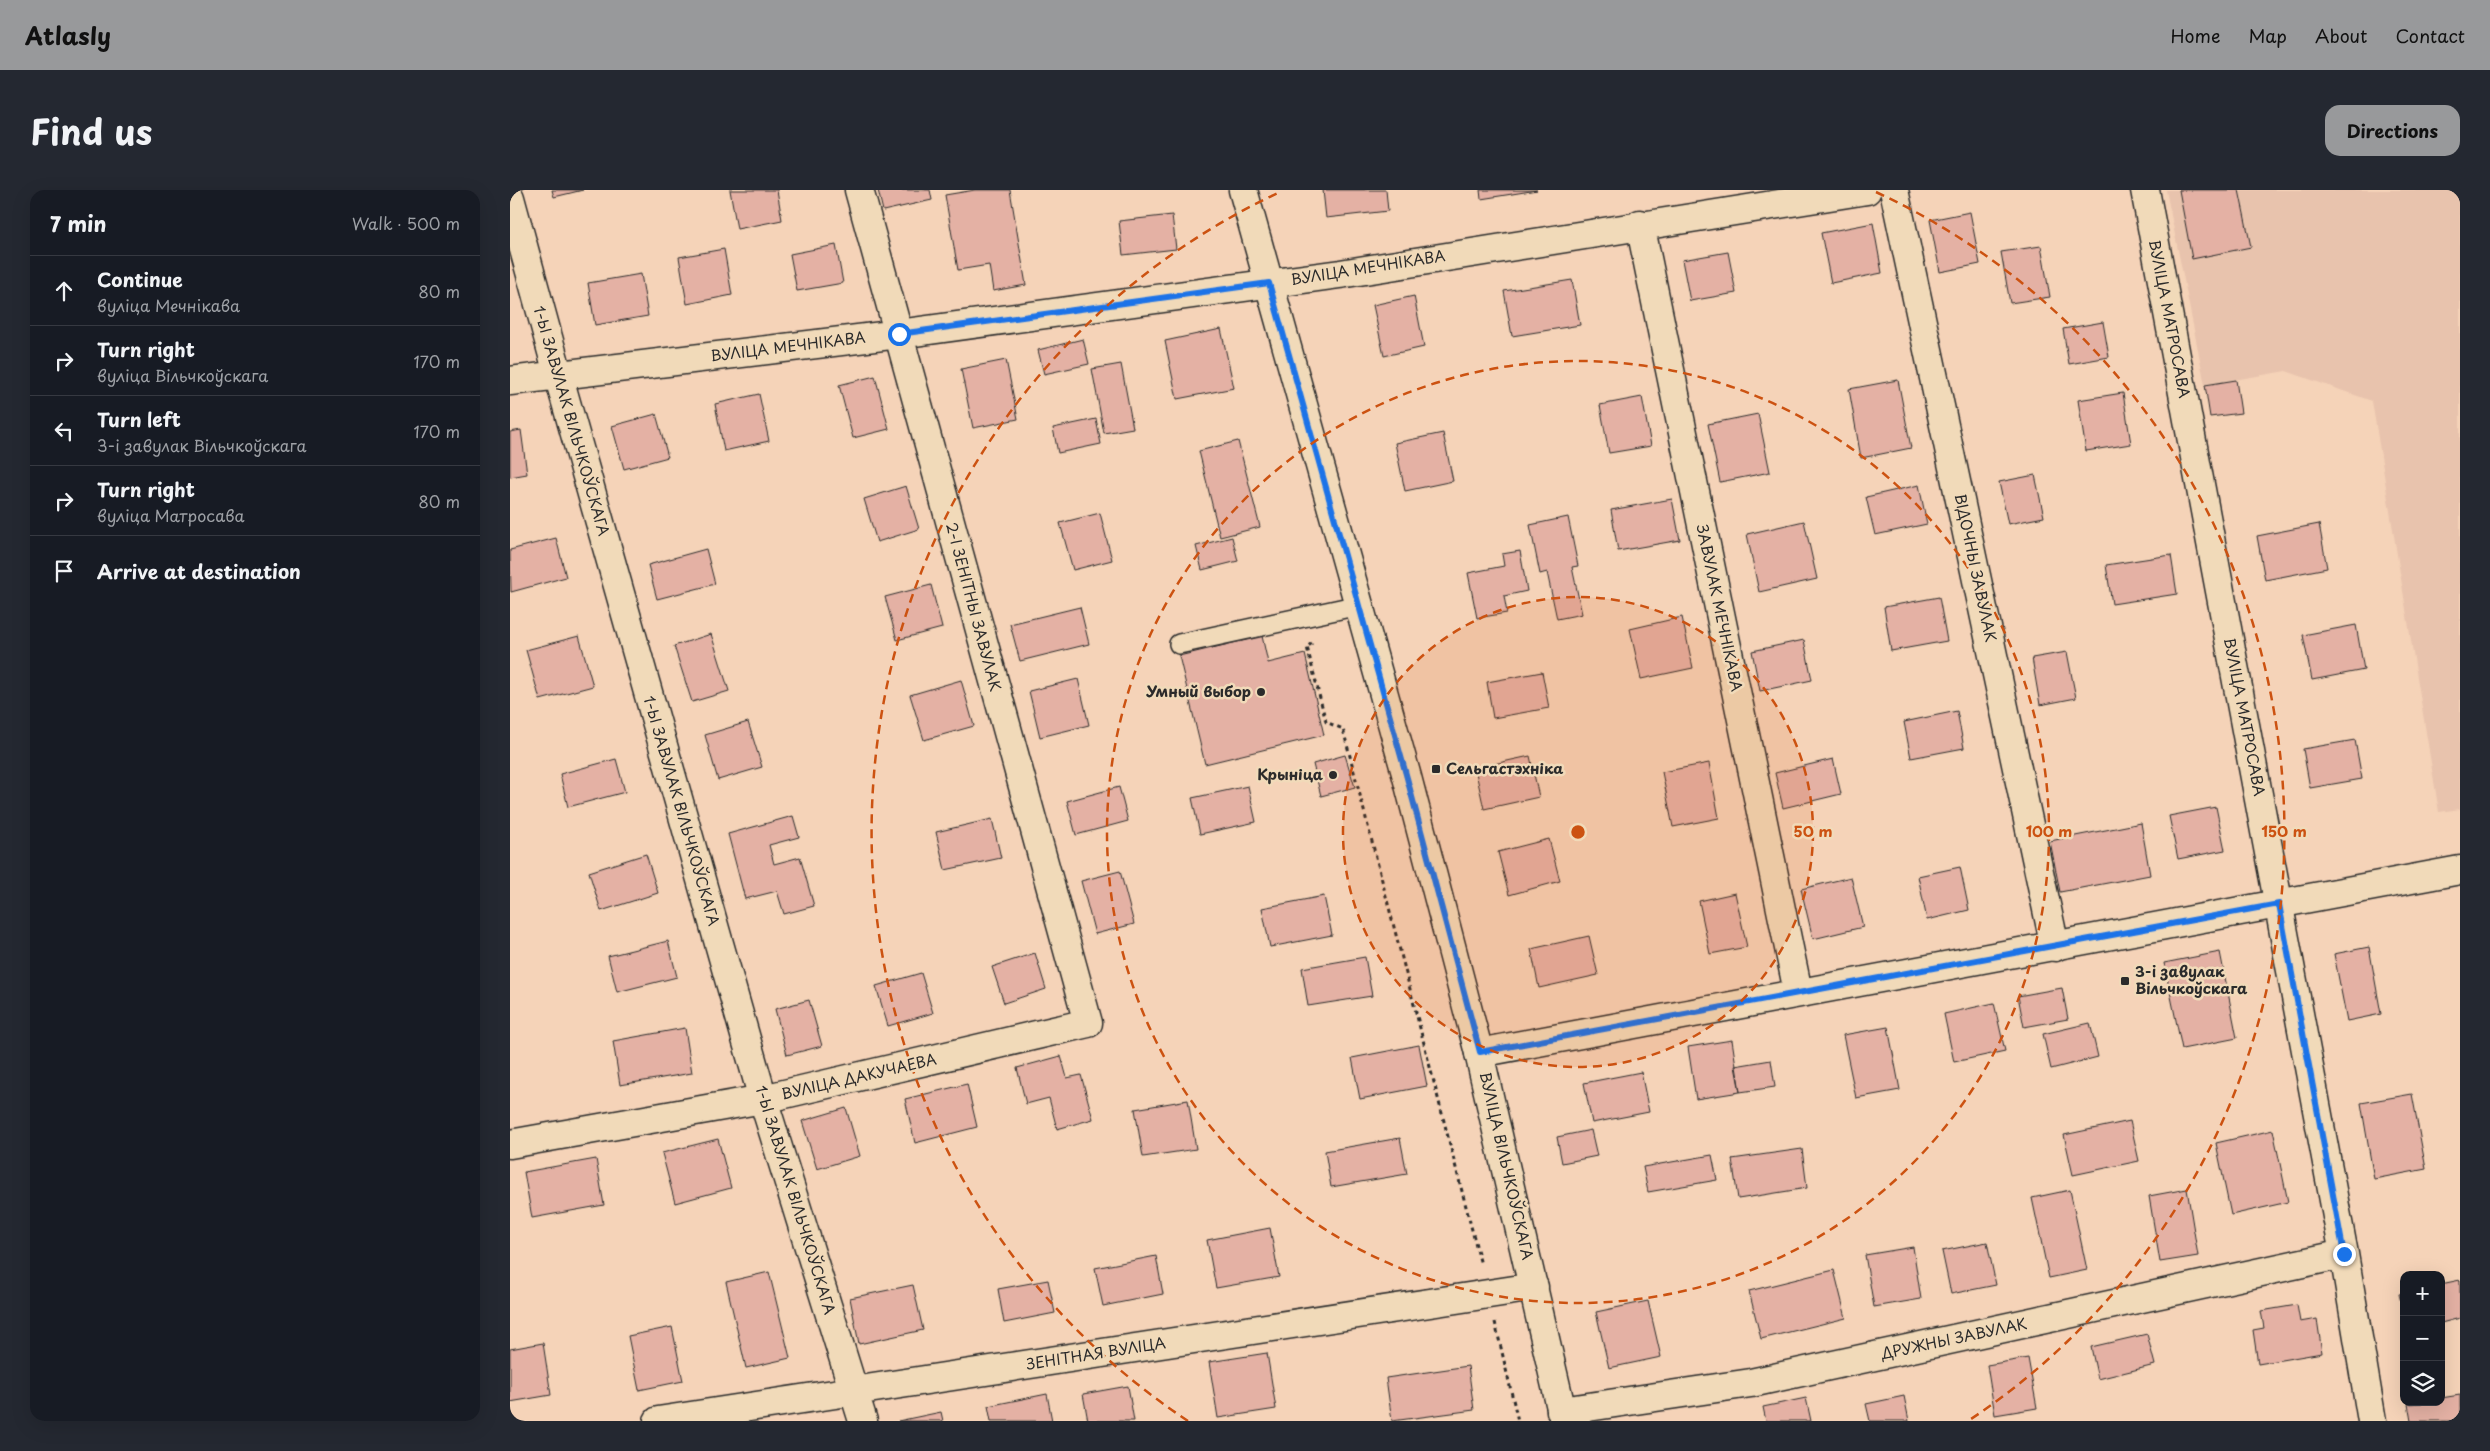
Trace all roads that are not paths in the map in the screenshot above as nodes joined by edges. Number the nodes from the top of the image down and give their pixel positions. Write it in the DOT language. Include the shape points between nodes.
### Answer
graph roads {
  1 [pos="859,190"];
  2 [pos="1243,190"];
  3 [pos="1867,190"];
  4 [pos="1894,190"];
  5 [pos="2145,190"];
  6 [pos="510,198"];
  7 [pos="1640,224"];
  8 [pos="1269,283"];
  9 [pos="899,334"];
  10 [pos="558,374"];
  11 [pos="510,381"];
  12 [pos="1359,605"];
  13 [pos="1179,644"];
  14 [pos="2460,870"];
  15 [pos="2279,904"];
  16 [pos="2055,946"];
  17 [pos="1798,992"];
  18 [pos="1088,1023"];
  19 [pos="1480,1052"];
  20 [pos="763,1099"];
  21 [pos="510,1144"];
  22 [pos="2344,1254"];
  23 [pos="1534,1288"];
  24 [pos="853,1390"];
  25 [pos="1562,1416"];
  26 [pos="658,1421"];
  27 [pos="863,1421"];
  28 [pos="2372,1421"];
  1 -- 9 [label="street, 2-І ЗЕНІТНЫ ЗАВУЛАК"];
  2 -- 8 [label="street, ВУЛІЦА ВІЛЬЧКОЎСКАГА"];
  3 -- 7 [label="street, ВУЛІЦА МЕЧНІКАВА"];
  4 -- 16 [label="street, ВІДОЧНЫ ЗАВУЛАК"];
  5 -- 15 [label="street, ВУЛІЦА МАТРОСАВА"];
  6 -- 10 [label="street, 1-Ы ЗАВУЛАК ВІЛЬЧКОЎСКАГА"];
  7 -- 8 [label="street, ВУЛІЦА МЕЧНІКАВА"];
  7 -- 17 [label="street, ЗАВУЛАК МЕЧНІКАВА"];
  8 -- 9 [label="street, ВУЛІЦА МЕЧНІКАВА"];
  8 -- 12 [label="street, ВУЛІЦА ВІЛЬЧКОЎСКАГА"];
  9 -- 10 [label="street, ВУЛІЦА МЕЧНІКАВА"];
  9 -- 18 [label="street, 2-І ЗЕНІТНЫ ЗАВУЛАК"];
  10 -- 11 [label="street, ВУЛІЦА МЕЧНІКАВА"];
  10 -- 20 [label="street, 1-Ы ЗАВУЛАК ВІЛЬЧКОЎСКАГА"];
  12 -- 13 [label="lane"];
  12 -- 19 [label="street, ВУЛІЦА ВІЛЬЧКОЎСКАГА"];
  14 -- 15 [label="street"];
  15 -- 16 [label="street"];
  15 -- 22 [label="street, ВУЛІЦА МАТРОСАВА"];
  16 -- 17 [label="street"];
  17 -- 19 [label="street"];
  18 -- 20 [label="street, ВУЛІЦА ДАКУЧАЕВА"];
  19 -- 23 [label="street, ВУЛІЦА ВІЛЬЧКОЎСКАГА"];
  20 -- 21 [label="street, ВУЛІЦА ДАКУЧАЕВА"];
  20 -- 24 [label="street, 1-Ы ЗАВУЛАК ВІЛЬЧКОЎСКАГА"];
  22 -- 25 [label="street, ДРУЖНЫ ЗАВУЛАК" via="1751,1383"];
  22 -- 28 [label="street, ВУЛІЦА МАТРОСАВА"];
  23 -- 24 [label="street, ЗЕНІТНАЯ ВУЛІЦА"];
  23 -- 25 [label="street, ВУЛІЦА ВІЛЬЧКОЎСКАГА"];
  24 -- 26 [label="street, ЗЕНІТНАЯ ВУЛІЦА"];
  24 -- 27 [label="street, 1-Ы ЗАВУЛАК ВІЛЬЧКОЎСКАГА"];
}
